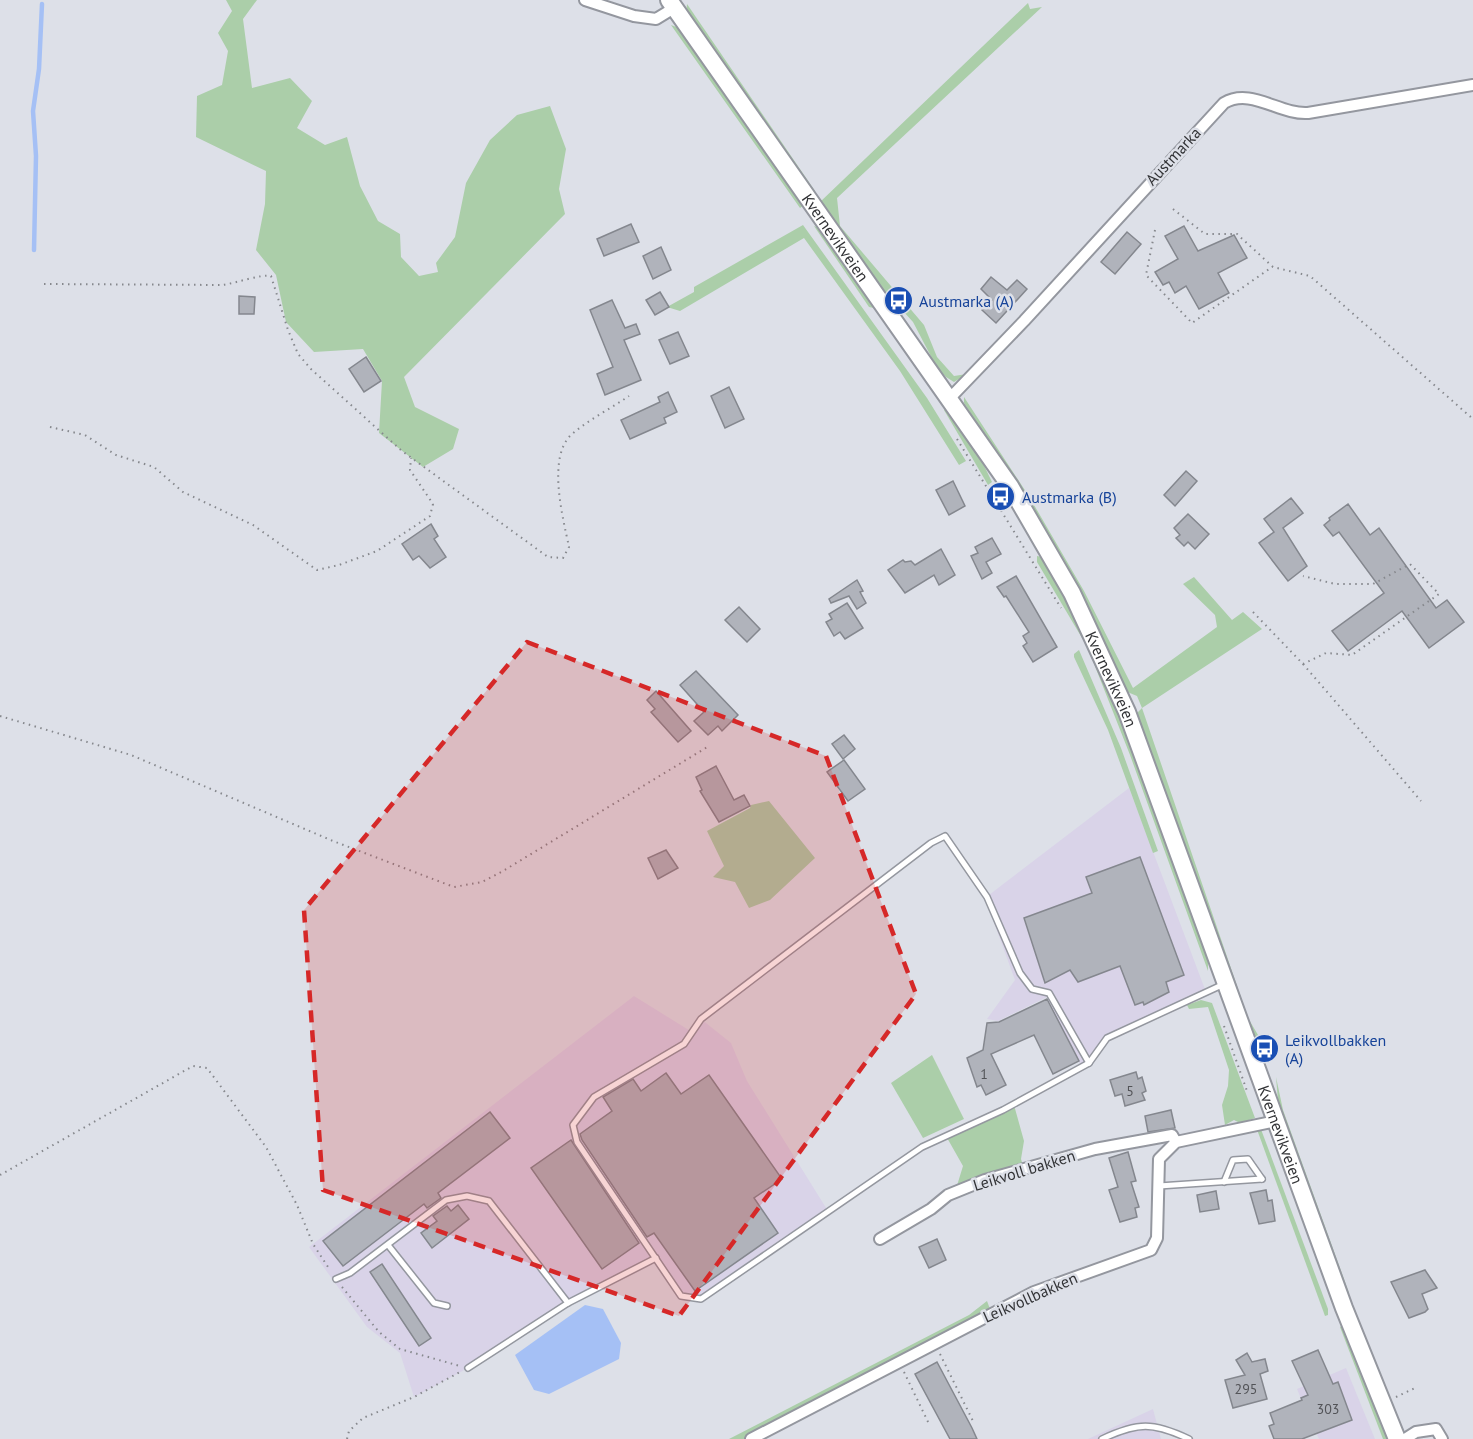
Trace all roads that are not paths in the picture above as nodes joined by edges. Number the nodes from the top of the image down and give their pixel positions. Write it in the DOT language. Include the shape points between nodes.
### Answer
graph roads {
  1 [pos="585,0"];
  2 [pos="671,4"];
  3 [pos="1473,85"];
  4 [pos="950,398"];
  5 [pos="1225,983"];
  6 [pos="1089,1063"];
  7 [pos="1276,1121"];
  8 [pos="1176,1142"];
  9 [pos="1224,1182"];
  10 [pos="1158,1186"];
  11 [pos="880,1239"];
  12 [pos="388,1245"];
  13 [pos="656,1258"];
  14 [pos="336,1279"];
  15 [pos="568,1303"];
  16 [pos="447,1306"];
  17 [pos="468,1368"];
  18 [pos="751,1439"];
  19 [pos="1102,1439"];
  20 [pos="1189,1439"];
  21 [pos="1397,1439"];
  22 [pos="1405,1439"];
  23 [pos="1442,1439"];
  1 -- 2 [label="street" via="656,19"];
  2 -- 4 [label="main road, Kvernevikveien"];
  3 -- 4 [label="street, Austmarka" via="1308,113 1294,113 1247,98 1224,103"];
  4 -- 5 [label="main road, Kvernevikveien" via="1010,486 1095,639 1127,712"];
  5 -- 6 [label="lane" via="1107,1038"];
  5 -- 7 [label="main road, Kvernevikveien"];
  6 -- 13 [label="lane" via="1014,1105 922,1147 701,1299 681,1296"];
  6 -- 13 [label="lane" via="1049,993 1032,989 1020,973 987,897 945,836 701,1019 684,1044 594,1097 573,1125 577,1142"];
  7 -- 8 [label="street"];
  7 -- 21 [label="main road, Kvernevikveien"];
  8 -- 10 [label="street, Leikvollbakken" via="1159,1159"];
  8 -- 11 [label="street, Leikvoll bakken" via="1172,1135 1095,1149 985,1180 948,1195"];
  9 -- 9 [label="lane" via="1243,1180 1262,1179 1248,1159 1233,1161"];
  9 -- 10 [label="lane"];
  10 -- 18 [label="street, Leikvollbakken" via="1157,1238 1151,1250 1034,1292"];
  12 -- 14 [label="lane"];
  12 -- 15 [label="lane" via="446,1200 467,1196 489,1201"];
  12 -- 16 [label="lane" via="434,1303"];
  13 -- 15 [label="lane"];
  15 -- 17 [label="lane"];
  19 -- 20 [label="lane" via="1144,1424 1166,1428"];
  22 -- 23 [label="street" via="1416,1432 1436,1429"];
}
